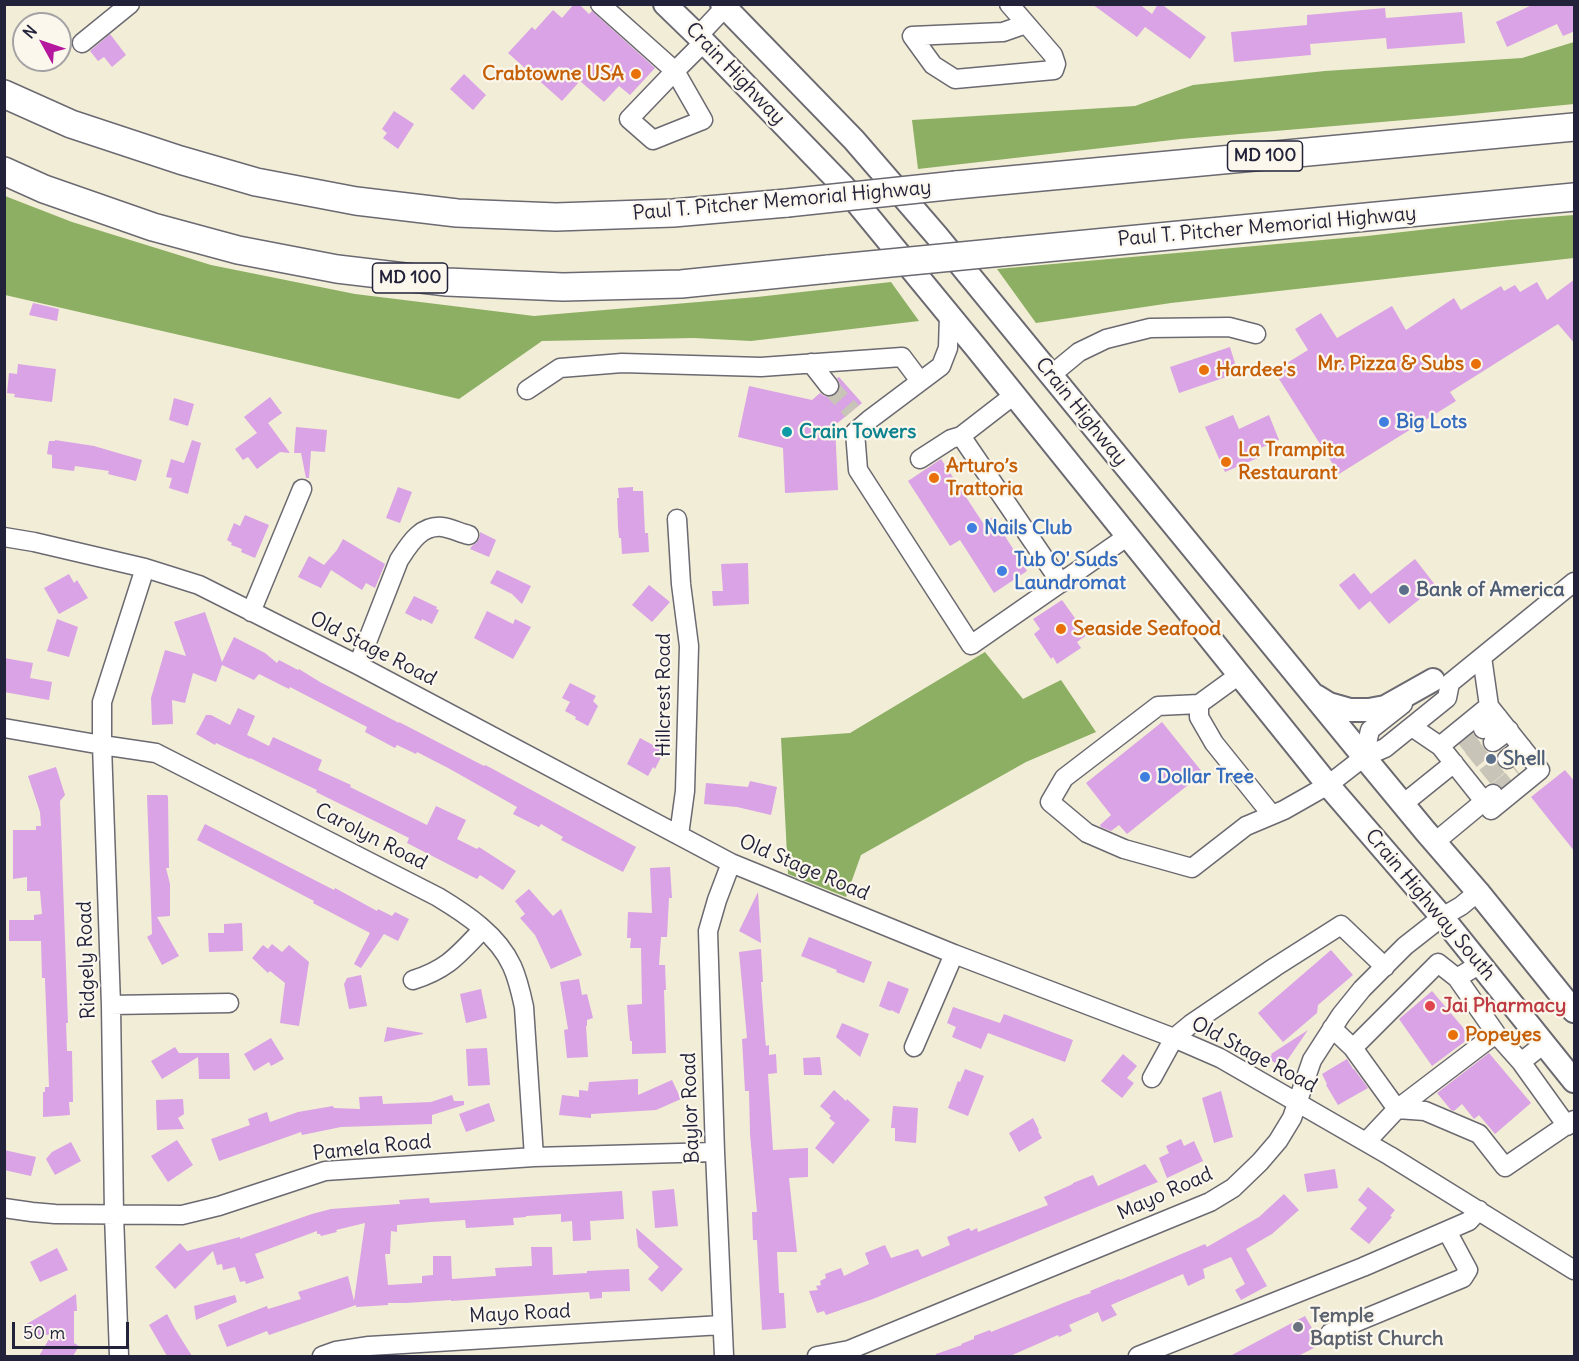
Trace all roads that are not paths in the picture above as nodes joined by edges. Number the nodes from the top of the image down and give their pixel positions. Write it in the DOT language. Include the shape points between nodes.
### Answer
graph roads {
  1 [pos="130,4"];
  2 [pos="600,4"];
  3 [pos="665,4"];
  4 [pos="1009,4"];
  5 [pos="725,6"];
  6 [pos="1026,24"];
  7 [pos="701,39"];
  8 [pos="82,43"];
  9 [pos="4,94"];
  10 [pos="1575,127"];
  11 [pos="4,171"];
  12 [pos="1575,197"];
  13 [pos="949,315"];
  14 [pos="1256,334"];
  15 [pos="811,363"];
  16 [pos="1051,375"];
  17 [pos="920,381"];
  18 [pos="829,386"];
  19 [pos="527,390"];
  20 [pos="1014,395"];
  21 [pos="961,436"];
  22 [pos="920,459"];
  23 [pos="302,489"];
  24 [pos="677,519"];
  25 [pos="469,536"];
  26 [pos="1128,536"];
  27 [pos="4,537"];
  28 [pos="145,568"];
  29 [pos="1575,582"];
  30 [pos="1061,583"];
  31 [pos="251,612"];
  32 [pos="1482,657"];
  33 [pos="358,665"];
  34 [pos="1239,675"];
  35 [pos="1442,682"];
  36 [pos="1312,694"];
  37 [pos="1199,704"];
  38 [pos="1499,718"];
  39 [pos="1412,727"];
  40 [pos="4,728"];
  41 [pos="1488,735"];
  42 [pos="102,745"];
  43 [pos="1364,757"];
  44 [pos="1456,757"];
  45 [pos="1328,785"];
  46 [pos="1485,789"];
  47 [pos="1403,804"];
  48 [pos="1272,815"];
  49 [pos="679,835"];
  50 [pos="1430,837"];
  51 [pos="731,862"];
  52 [pos="1478,892"];
  53 [pos="1442,917"];
  54 [pos="483,929"];
  55 [pos="954,954"];
  56 [pos="1479,964"];
  57 [pos="1384,967"];
  58 [pos="1457,978"];
  59 [pos="413,980"];
  60 [pos="1503,993"];
  61 [pos="229,1003"];
  62 [pos="111,1005"];
  63 [pos="1476,1006"];
  64 [pos="1575,1011"];
  65 [pos="1332,1028"];
  66 [pos="1497,1035"];
  67 [pos="1174,1038"];
  68 [pos="1544,1044"];
  69 [pos="914,1047"];
  70 [pos="1353,1048"];
  71 [pos="1521,1062"];
  72 [pos="1152,1078"];
  73 [pos="1575,1082"];
  74 [pos="1298,1102"];
  75 [pos="1397,1109"];
  76 [pos="1571,1123"];
  77 [pos="1366,1142"];
  78 [pos="715,1152"];
  79 [pos="534,1157"];
  80 [pos="4,1208"];
  81 [pos="1479,1210"];
  82 [pos="114,1214"];
  83 [pos="1446,1231"];
  84 [pos="1575,1270"];
  85 [pos="722,1325"];
  86 [pos="1330,1334"];
  87 [pos="119,1356"];
  88 [pos="322,1356"];
  89 [pos="724,1356"];
  90 [pos="817,1356"];
  91 [pos="1138,1356"];
  1 -- 8 [label="street"];
  2 -- 7 [label="street" via="675,71"];
  3 -- 7 [label="main road, Crain Highway"];
  4 -- 6 [label="street"];
  5 -- 7 [label="street"];
  5 -- 16 [label="main road, Crain Highway" via="854,140"];
  6 -- 6 [label="street" via="1053,55 1054,70 955,79 933,65 912,36 1003,32"];
  7 -- 13 [label="main road, Crain Highway" via="844,187"];
  9 -- 10 [label="highway, Paul T. Pitcher Memorial Highway / MD 100, bridge" via="71,124 256,182 356,201 457,213 555,217 672,213 787,203"];
  11 -- 12 [label="highway, Paul T. Pitcher Memorial Highway / MD 100, bridge" via="153,227 238,250 348,271 447,282 563,287 681,284"];
  13 -- 17 [label="street" via="948,348 941,366"];
  13 -- 20 [label="main road, Crain Highway"];
  14 -- 16 [label="street" via="1229,327 1150,328 1106,339 1079,352"];
  15 -- 17 [label="street" via="902,357"];
  15 -- 18 [label="street"];
  15 -- 19 [label="street" via="761,367 622,363 560,368"];
  16 -- 36 [label="main road, Crain Highway"];
  17 -- 30 [label="street" via="858,418 858,470 971,645"];
  20 -- 21 [label="street"];
  20 -- 26 [label="main road, Crain Highway"];
  21 -- 22 [label="street"];
  21 -- 30 [label="street"];
  23 -- 31 [label="street"];
  24 -- 49 [label="street, Hillcrest Road" via="689,646 686,791"];
  25 -- 33 [label="street" via="442,527 431,528 408,545"];
  26 -- 30 [label="street"];
  26 -- 34 [label="main road, Crain Highway"];
  27 -- 28 [label="street, Old Stage Road"];
  28 -- 31 [label="street, Old Stage Road" via="199,585"];
  28 -- 42 [label="street, Ridgely Road" via="102,702"];
  29 -- 32 [label="street"];
  31 -- 33 [label="street, Old Stage Road"];
  32 -- 35 [label="street"];
  32 -- 38 [label="street"];
  33 -- 49 [label="street, Old Stage Road"];
  34 -- 37 [label="street"];
  34 -- 45 [label="main road, Crain Highway"];
  35 -- 36 [label="main road" via="1369,710 1350,710"];
  35 -- 39 [label="street" via="1447,698"];
  35 -- 43 [label="street" via="1370,730"];
  36 -- 43 [label="main road, Crain Highway"];
  37 -- 48 [label="street" via="1199,717 1214,743"];
  37 -- 48 [label="street" via="1158,706 1064,778 1050,802 1087,833 1124,849 1192,868 1246,826"];
  38 -- 41 [label="street"];
  38 -- 44 [label="street"];
  38 -- 46 [label="street" via="1520,760 1540,770 1491,810"];
  39 -- 43 [label="street" via="1385,748"];
  39 -- 44 [label="street"];
  40 -- 42 [label="street, Carolyn Road"];
  42 -- 54 [label="street, Carolyn Road" via="156,753 438,897"];
  42 -- 62 [label="street, Ridgely Road"];
  43 -- 45 [label="street"];
  43 -- 47 [label="main road, Crain Highway"];
  44 -- 46 [label="street"];
  44 -- 47 [label="street"];
  45 -- 48 [label="street"];
  45 -- 53 [label="main road, Crain Highway South"];
  46 -- 50 [label="street"];
  47 -- 50 [label="main road, Crain Highway"];
  49 -- 51 [label="street, Old Stage Road"];
  50 -- 52 [label="main road"];
  51 -- 55 [label="street, Old Stage Road"];
  51 -- 78 [label="street, Baylor Road" via="708,931"];
  52 -- 53 [label="street, Mayo Road"];
  52 -- 64 [label="main road"];
  53 -- 56 [label="main road, Crain Highway South"];
  53 -- 57 [label="street, Mayo Road"];
  54 -- 59 [label="street" via="443,968"];
  54 -- 79 [label="street, Carolyn Road" via="512,965 519,984"];
  55 -- 67 [label="street, Old Stage Road"];
  55 -- 69 [label="street"];
  56 -- 58 [label="street"];
  56 -- 60 [label="main road, Crain Highway South"];
  57 -- 65 [label="street, Mayo Road"];
  57 -- 67 [label="street" via="1341,925"];
  58 -- 63 [label="street"];
  58 -- 70 [label="street" via="1438,963"];
  60 -- 63 [label="street"];
  60 -- 68 [label="main road, Crain Highway South"];
  61 -- 62 [label="street"];
  62 -- 82 [label="street, Ridgely Road"];
  63 -- 66 [label="street"];
  65 -- 70 [label="street"];
  65 -- 74 [label="street, Mayo Road" via="1312,1060"];
  66 -- 71 [label="street"];
  66 -- 75 [label="street"];
  67 -- 72 [label="street"];
  67 -- 74 [label="street, Old Stage Road" via="1220,1058"];
  68 -- 71 [label="street"];
  68 -- 73 [label="main road, Crain Highway South"];
  70 -- 75 [label="street"];
  71 -- 76 [label="street"];
  74 -- 77 [label="street, Old Stage Road"];
  74 -- 90 [label="street, Mayo Road" via="1278,1142 1233,1188 1210,1202 849,1350"];
  75 -- 76 [label="street" via="1425,1112 1479,1134 1505,1167"];
  75 -- 77 [label="street"];
  77 -- 81 [label="street, Old Stage Road"];
  78 -- 79 [label="street, Pamela Road"];
  78 -- 85 [label="street, Baylor Road"];
  79 -- 82 [label="street, Pamela Road" via="325,1171 182,1215"];
  80 -- 82 [label="street, Pamela Road"];
  81 -- 83 [label="street" via="1469,1221"];
  81 -- 84 [label="street, Old Stage Road"];
  82 -- 87 [label="street, Ridgely Road"];
  83 -- 86 [label="street" via="1468,1270 1463,1278"];
  83 -- 91 [label="street"];
  85 -- 88 [label="street, Mayo Road" via="369,1346"];
  85 -- 89 [label="street, Baylor Road"];
}
